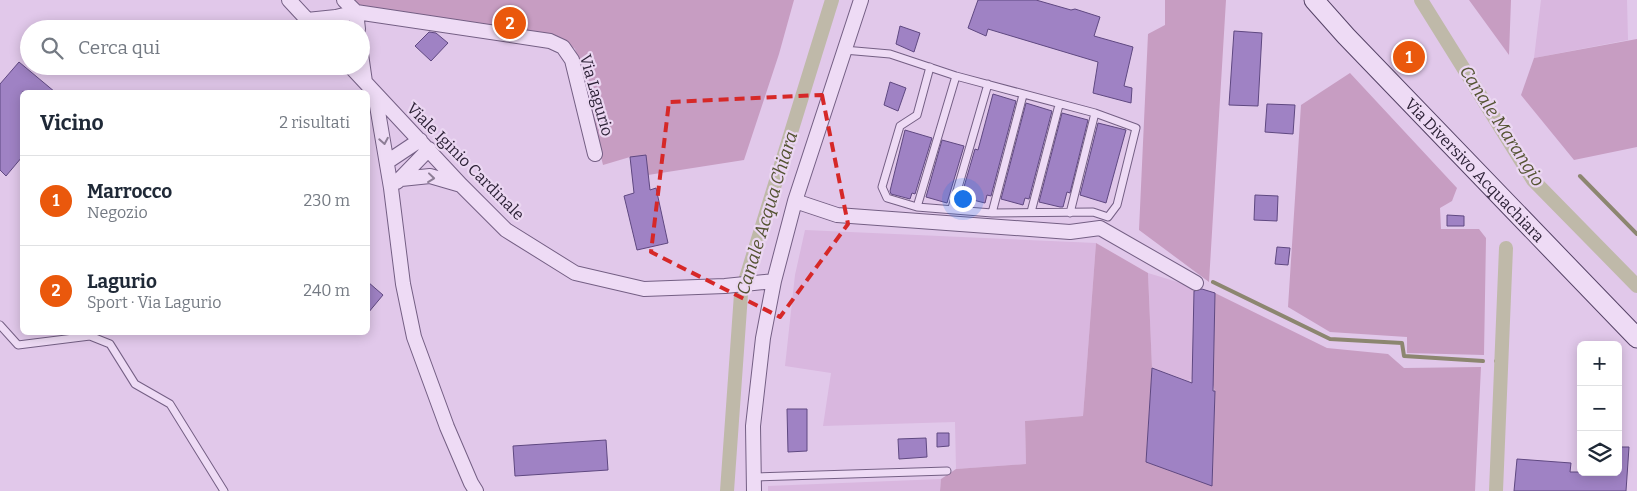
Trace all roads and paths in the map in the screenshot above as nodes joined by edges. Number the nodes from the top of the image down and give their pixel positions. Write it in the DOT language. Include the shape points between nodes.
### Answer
graph roads {
  1 [pos="289,0"];
  2 [pos="344,0"];
  3 [pos="861,0"];
  4 [pos="1314,0"];
  5 [pos="356,12"];
  6 [pos="307,20"];
  7 [pos="339,20"];
  8 [pos="357,20"];
  9 [pos="844,50"];
  10 [pos="930,67"];
  11 [pos="358,75"];
  12 [pos="363,75"];
  13 [pos="956,76"];
  14 [pos="364,82"];
  15 [pos="988,84"];
  16 [pos="375,94"];
  17 [pos="1023,95"];
  18 [pos="1059,105"];
  19 [pos="1095,113"];
  20 [pos="424,145"];
  21 [pos="595,154"];
  22 [pos="388,162"];
  23 [pos="396,184"];
  24 [pos="461,185"];
  25 [pos="795,201"];
  26 [pos="917,206"];
  27 [pos="952,208"];
  28 [pos="1031,212"];
  29 [pos="1070,212"];
  30 [pos="992,213"];
  31 [pos="774,281"];
  32 [pos="1196,282"];
  33 [pos="0,325"];
  34 [pos="1637,338"];
  35 [pos="947,471"];
  36 [pos="754,477"];
  37 [pos="224,491"];
  38 [pos="476,491"];
  39 [pos="754,491"];
  1 -- 6 [label="street"];
  2 -- 5 [label="street"];
  3 -- 9 [label="street"];
  4 -- 34 [label="main road, Via Diversivo Acquachiara"];
  5 -- 7 [label="street, Via Lagurio"];
  5 -- 8 [label="street"];
  5 -- 21 [label="street, Via Lagurio" via="550,41 563,47 572,60"];
  9 -- 10 [label="lane" via="890,54"];
  9 -- 25 [label="street"];
  10 -- 13 [label="lane"];
  10 -- 26 [label="lane" via="917,115 900,126 882,187 887,198"];
  11 -- 14 [label="street, Viale Iginio Cardinale"];
  12 -- 14 [label="street"];
  13 -- 15 [label="lane"];
  13 -- 26 [label="lane"];
  14 -- 16 [label="street, Viale Iginio Cardinale"];
  15 -- 17 [label="lane"];
  15 -- 27 [label="lane"];
  16 -- 20 [label="street, Viale Iginio Cardinale"];
  16 -- 22 [label="street, one-way"];
  17 -- 18 [label="lane"];
  17 -- 30 [label="lane"];
  18 -- 19 [label="lane"];
  18 -- 28 [label="lane"];
  19 -- 29 [label="lane"];
  19 -- 29 [label="lane" via="1136,128 1117,205 1108,217 1092,212"];
  20 -- 22 [label="street"];
  20 -- 23 [label="street"];
  20 -- 24 [label="street, Viale Iginio Cardinale"];
  22 -- 23 [label="street"];
  23 -- 24 [label="street, one-way" via="430,176"];
  23 -- 38 [label="street" via="403,284 414,337 447,428"];
  24 -- 31 [label="street, Viale Iginio Cardinale" via="506,230 575,273 644,290"];
  25 -- 31 [label="street"];
  25 -- 32 [label="street" via="837,215 1070,232 1100,228"];
  26 -- 27 [label="lane"];
  27 -- 30 [label="lane"];
  28 -- 29 [label="lane"];
  28 -- 30 [label="lane"];
  31 -- 36 [label="street" via="763,338 753,426"];
  33 -- 37 [label="lane" via="18,345 90,336 110,344 136,384 170,404"];
  35 -- 36 [label="lane"];
  36 -- 39 [label="street"];
}
